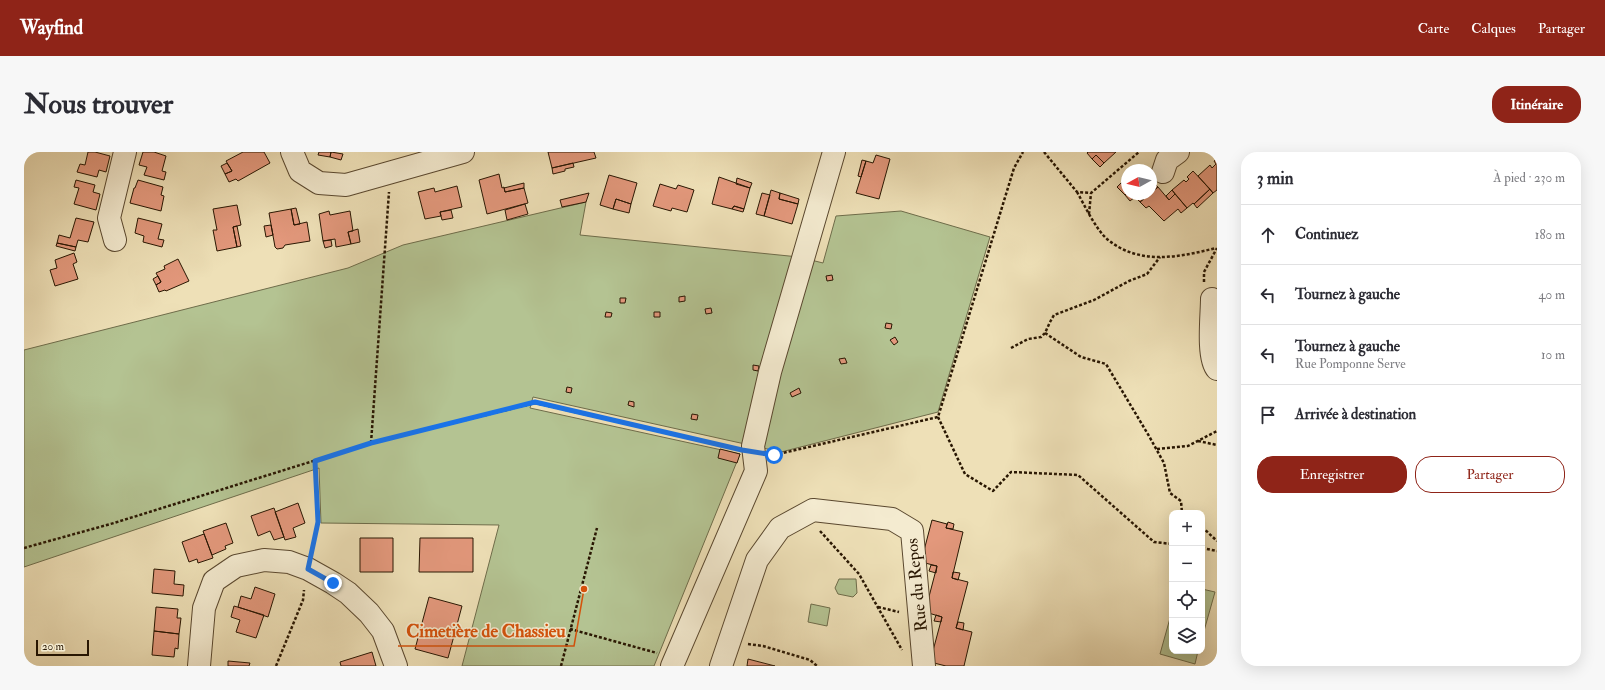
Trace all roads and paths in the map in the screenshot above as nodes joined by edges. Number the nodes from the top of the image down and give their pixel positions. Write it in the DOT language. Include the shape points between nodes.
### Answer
graph roads {
  1 [pos="125,152"];
  2 [pos="292,152"];
  3 [pos="463,152"];
  4 [pos="834,152"];
  5 [pos="1023,152"];
  6 [pos="1044,152"];
  7 [pos="1139,152"];
  8 [pos="1178,152"];
  9 [pos="1163,172"];
  10 [pos="390,174"];
  11 [pos="1077,192"];
  12 [pos="1091,193"];
  13 [pos="1089,214"];
  14 [pos="115,240"];
  15 [pos="1217,248"];
  16 [pos="1160,257"];
  17 [pos="1212,299"];
  18 [pos="1045,334"];
  19 [pos="1011,348"];
  20 [pos="1217,369"];
  21 [pos="938,417"];
  22 [pos="1217,431"];
  23 [pos="1198,441"];
  24 [pos="371,443"];
  25 [pos="1217,445"];
  26 [pos="753,449"];
  27 [pos="1157,449"];
  28 [pos="315,461"];
  29 [pos="813,510"];
  30 [pos="1182,510"];
  31 [pos="597,528"];
  32 [pos="1205,530"];
  33 [pos="1217,541"];
  34 [pos="1169,544"];
  35 [pos="24,548"];
  36 [pos="1205,548"];
  37 [pos="1217,550"];
  38 [pos="308,569"];
  39 [pos="570,629"];
  40 [pos="729,642"];
  41 [pos="903,652"];
  42 [pos="673,663"];
  43 [pos="199,666"];
  44 [pos="276,666"];
  45 [pos="396,666"];
  46 [pos="560,666"];
  47 [pos="721,666"];
  48 [pos="817,666"];
  49 [pos="924,666"];
  1 -- 14 [label="street" via="109,218"];
  2 -- 10 [label="street" via="300,171 319,183 346,185"];
  3 -- 10 [label="street"];
  4 -- 26 [label="street" via="770,372"];
  5 -- 21 [label="path" via="1014,168"];
  6 -- 11 [label="path"];
  7 -- 12 [label="path"];
  8 -- 9 [label="street" via="1167,160"];
  10 -- 24 [label="path"];
  11 -- 12 [label="path"];
  11 -- 13 [label="path"];
  12 -- 13 [label="path"];
  13 -- 16 [label="path" via="1106,238 1124,250 1143,256"];
  15 -- 16 [label="path" via="1186,256"];
  15 -- 17 [label="path" via="1204,272 1204,285 1210,291"];
  16 -- 18 [label="path" via="1147,274 1094,300 1054,315"];
  17 -- 20 [label="street" via="1211,349 1214,366"];
  18 -- 19 [label="path"];
  18 -- 27 [label="path" via="1081,357 1106,364"];
  21 -- 26 [label="path" via="774,455"];
  21 -- 34 [label="path" via="965,474 993,491 1011,472 1078,475 1154,542"];
  22 -- 23 [label="path"];
  23 -- 25 [label="path"];
  23 -- 27 [label="path" via="1188,446"];
  24 -- 26 [label="path" via="535,402"];
  24 -- 28 [label="path"];
  26 -- 42 [label="street" via="756,471"];
  27 -- 30 [label="path" via="1164,463 1170,493 1181,501"];
  28 -- 35 [label="path"];
  28 -- 38 [label="path" via="318,522"];
  29 -- 40 [label="street" via="780,528 757,560"];
  29 -- 41 [label="path" via="816,527 859,574"];
  29 -- 49 [label="street, Rue du Repos" via="892,519 912,531"];
  31 -- 39 [label="path"];
  32 -- 33 [label="path"];
  36 -- 37 [label="path"];
  38 -- 43 [label="street" via="288,562 264,560 236,566 214,581 204,608"];
  38 -- 44 [label="path" via="303,600"];
  38 -- 45 [label="street" via="348,593 370,613 383,631"];
  39 -- 42 [label="path" via="659,653"];
  39 -- 46 [label="path"];
  40 -- 47 [label="street"];
  40 -- 48 [label="path" via="763,646 810,660"];
}
